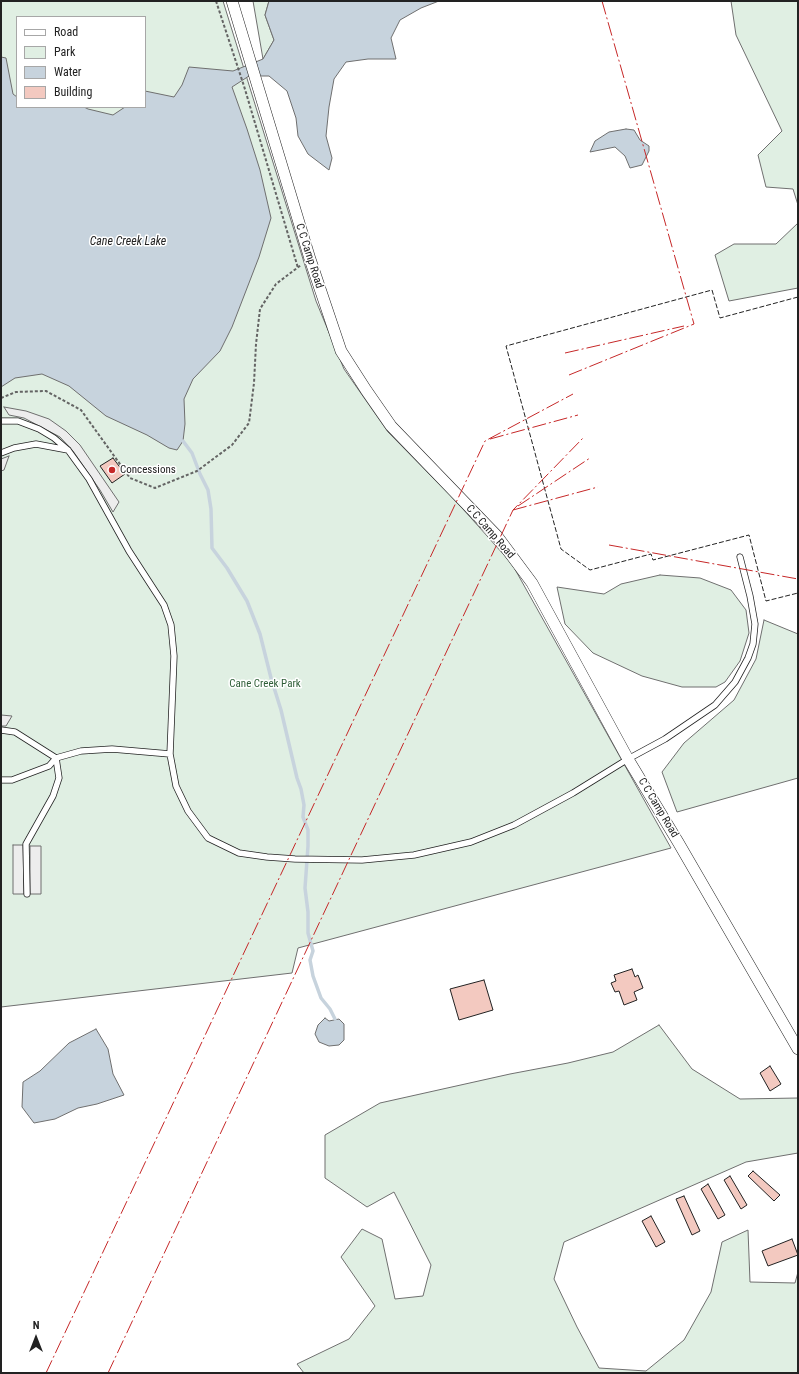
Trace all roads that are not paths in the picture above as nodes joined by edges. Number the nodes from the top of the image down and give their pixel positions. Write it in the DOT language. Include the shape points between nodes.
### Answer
graph roads {
  1 [pos="232,1"];
  2 [pos="1,421"];
  3 [pos="68,450"];
  4 [pos="1,453"];
  5 [pos="740,557"];
  6 [pos="1,730"];
  7 [pos="170,754"];
  8 [pos="56,758"];
  9 [pos="628,759"];
  10 [pos="1,780"];
  11 [pos="27,894"];
  12 [pos="798,1049"];
  1 -- 9 [label="street, C C Camp Road" via="310,259 341,351 391,426 497,536 532,582"];
  2 -- 3 [label="lane" via="18,420 39,429"];
  3 -- 4 [label="lane" via="36,444"];
  3 -- 7 [label="lane" via="89,479 128,551 164,606 171,624 174,656"];
  5 -- 9 [label="lane" via="756,624 748,658 735,682 715,705 665,739"];
  6 -- 8 [label="lane" via="16,732"];
  7 -- 8 [label="lane" via="112,749 82,751"];
  7 -- 9 [label="lane" via="176,786 188,811 208,838 239,852 267,857 362,860 414,855 470,842 514,825"];
  8 -- 10 [label="lane" via="49,766 12,780"];
  8 -- 11 [label="lane" via="58,778 53,796 26,844"];
  9 -- 12 [label="street, C C Camp Road"];
}
